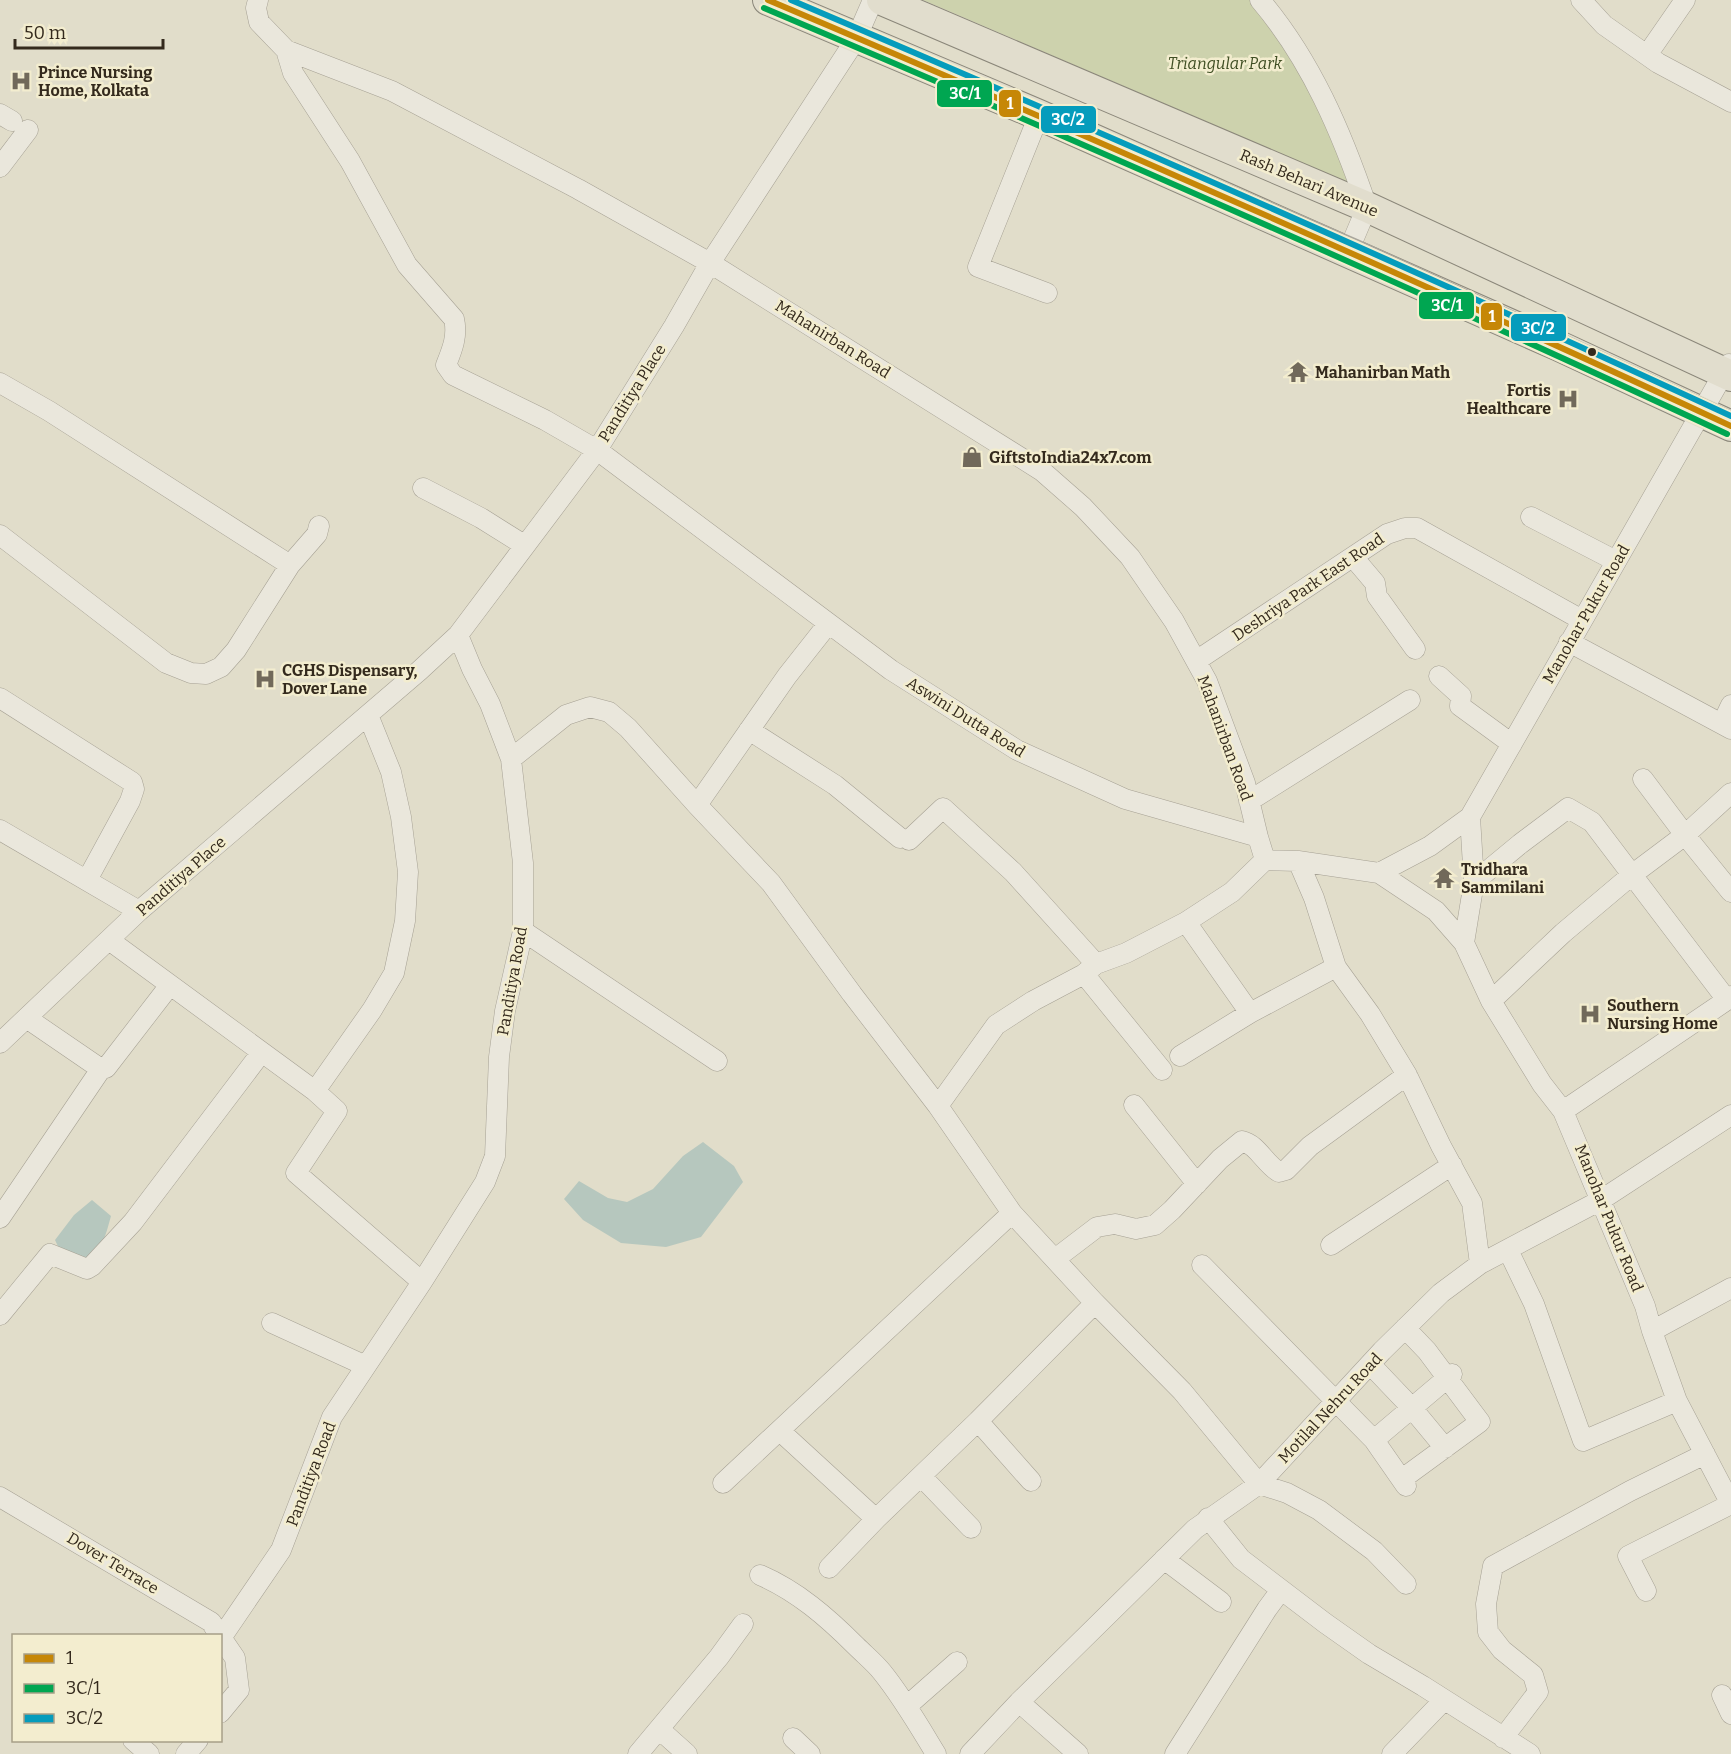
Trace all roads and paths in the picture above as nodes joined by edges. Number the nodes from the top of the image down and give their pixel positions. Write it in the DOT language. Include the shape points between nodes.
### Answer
graph roads {
  1 [pos="258,0"];
  2 [pos="768,0"];
  3 [pos="873,0"];
  4 [pos="882,0"];
  5 [pos="1260,0"];
  6 [pos="1581,0"];
  7 [pos="1684,0"];
  8 [pos="856,39"];
  9 [pos="286,50"];
  10 [pos="1647,56"];
  11 [pos="1731,102"];
  12 [pos="1039,115"];
  13 [pos="13,121"];
  14 [pos="0,167"];
  15 [pos="1367,207"];
  16 [pos="1348,252"];
  17 [pos="710,262"];
  18 [pos="1047,293"];
  19 [pos="1729,370"];
  20 [pos="0,382"];
  21 [pos="1703,412"];
  22 [pos="1731,426"];
  23 [pos="597,450"];
  24 [pos="423,488"];
  25 [pos="1531,517"];
  26 [pos="319,526"];
  27 [pos="0,536"];
  28 [pos="524,546"];
  29 [pos="1353,557"];
  30 [pos="1616,561"];
  31 [pos="290,565"];
  32 [pos="1582,620"];
  33 [pos="828,624"];
  34 [pos="458,635"];
  35 [pos="1569,642"];
  36 [pos="1415,649"];
  37 [pos="1196,662"];
  38 [pos="1438,676"];
  39 [pos="0,698"];
  40 [pos="1410,700"];
  41 [pos="1731,705"];
  42 [pos="368,715"];
  43 [pos="1727,727"];
  44 [pos="749,730"];
  45 [pos="1512,744"];
  46 [pos="511,759"];
  47 [pos="1643,779"];
  48 [pos="1731,793"];
  49 [pos="1249,801"];
  50 [pos="697,805"];
  51 [pos="1470,817"];
  52 [pos="0,830"];
  53 [pos="1685,835"];
  54 [pos="1258,837"];
  55 [pos="1265,860"];
  56 [pos="1298,861"];
  57 [pos="1379,873"];
  58 [pos="1633,874"];
  59 [pos="87,880"];
  60 [pos="1474,882"];
  61 [pos="1731,892"];
  62 [pos="139,911"];
  63 [pos="1186,922"];
  64 [pos="524,931"];
  65 [pos="109,940"];
  66 [pos="1464,943"];
  67 [pos="1336,967"];
  68 [pos="1090,969"];
  69 [pos="170,985"];
  70 [pos="1729,998"];
  71 [pos="1491,1001"];
  72 [pos="1250,1012"];
  73 [pos="28,1018"];
  74 [pos="0,1043"];
  75 [pos="261,1053"];
  76 [pos="1180,1056"];
  77 [pos="717,1061"];
  78 [pos="101,1069"];
  79 [pos="1162,1070"];
  80 [pos="1407,1075"];
  81 [pos="315,1091"];
  82 [pos="1134,1105"];
  83 [pos="938,1106"];
  84 [pos="1563,1111"];
  85 [pos="1731,1115"];
  86 [pos="1452,1165"];
  87 [pos="1197,1184"];
  88 [pos="1601,1200"];
  89 [pos="1012,1213"];
  90 [pos="0,1218"];
  91 [pos="1331,1245"];
  92 [pos="1508,1250"];
  93 [pos="1054,1259"];
  94 [pos="1480,1264"];
  95 [pos="1202,1265"];
  96 [pos="422,1282"];
  97 [pos="1731,1288"];
  98 [pos="1095,1303"];
  99 [pos="0,1315"];
  100 [pos="272,1323"];
  101 [pos="1405,1328"];
  102 [pos="1652,1331"];
  103 [pos="1370,1364"];
  104 [pos="366,1366"];
  105 [pos="1450,1376"];
  106 [pos="1677,1401"];
  107 [pos="1335,1402"];
  108 [pos="1411,1407"];
  109 [pos="978,1421"];
  110 [pos="780,1431"];
  111 [pos="1374,1440"];
  112 [pos="1445,1448"];
  113 [pos="1705,1454"];
  114 [pos="921,1476"];
  115 [pos="1031,1481"];
  116 [pos="723,1483"];
  117 [pos="1259,1484"];
  118 [pos="2,1503"];
  119 [pos="1731,1504"];
  120 [pos="1208,1518"];
  121 [pos="876,1519"];
  122 [pos="971,1528"];
  123 [pos="1164,1559"];
  124 [pos="830,1568"];
  125 [pos="760,1575"];
  126 [pos="1406,1584"];
  127 [pos="1281,1590"];
  128 [pos="1646,1591"];
  129 [pos="1221,1602"];
  130 [pos="742,1624"];
  131 [pos="220,1634"];
  132 [pos="222,1635"];
  133 [pos="222,1638"];
  134 [pos="957,1662"];
  135 [pos="1722,1695"];
  136 [pos="1444,1700"];
  137 [pos="1019,1702"];
  138 [pos="907,1706"];
  139 [pos="222,1711"];
  140 [pos="1731,1714"];
  141 [pos="659,1729"];
  142 [pos="793,1738"];
  143 [pos="1503,1738"];
  144 [pos="135,1742"];
  145 [pos="196,1742"];
  146 [pos="149,1754"];
  147 [pos="186,1754"];
  148 [pos="638,1754"];
  149 [pos="687,1754"];
  150 [pos="810,1754"];
  151 [pos="936,1754"];
  152 [pos="970,1754"];
  153 [pos="1078,1754"];
  154 [pos="1174,1754"];
  155 [pos="1392,1754"];
  156 [pos="1530,1754"];
  1 -- 9 [label="street, Mahanirban Road" via="259,22"];
  2 -- 8 [label="main road"];
  3 -- 8 [label="street, Panditiya Place"];
  4 -- 15 [label="main road, Rash Behari Avenue"];
  5 -- 15 [label="street" via="1319,88 1351,158"];
  6 -- 10 [label="street" via="1604,25"];
  7 -- 10 [label="street"];
  8 -- 12 [label="main road"];
  8 -- 17 [label="street, Panditiya Place"];
  9 -- 17 [label="street, Mahanirban Road" via="392,90"];
  9 -- 23 [label="street, Aswini Dutta Road" via="293,73 350,161 407,265 454,319 453,348 446,365 449,371"];
  10 -- 11 [label="street"];
  12 -- 16 [label="main road"];
  12 -- 18 [label="street" via="978,267"];
  13 -- 14 [label="street"];
  15 -- 16 [label="street"];
  15 -- 19 [label="main road, Rash Behari Avenue"];
  16 -- 21 [label="main road"];
  17 -- 23 [label="street, Panditiya Place"];
  17 -- 37 [label="street, Mahanirban Road" via="1042,471 1130,557 1174,621"];
  19 -- 21 [label="street, Manohar Pukur Road"];
  20 -- 31 [label="street"];
  21 -- 22 [label="main road"];
  21 -- 30 [label="street, Manohar Pukur Road"];
  23 -- 28 [label="street, Panditiya Place"];
  23 -- 33 [label="street, Aswini Dutta Road"];
  24 -- 28 [label="street"];
  25 -- 30 [label="street"];
  26 -- 31 [label="street"];
  27 -- 31 [label="street" via="166,663 191,673 206,674 221,667"];
  28 -- 34 [label="street, Panditiya Place"];
  29 -- 32 [label="street, Deshriya Park East Road" via="1387,534 1418,528"];
  29 -- 36 [label="street" via="1375,583 1377,596"];
  29 -- 37 [label="street, Deshriya Park East Road"];
  30 -- 32 [label="street, Manohar Pukur Road"];
  32 -- 35 [label="street, Manohar Pukur Road"];
  33 -- 44 [label="street"];
  33 -- 54 [label="street, Aswini Dutta Road" via="891,670 1017,750 1125,799"];
  34 -- 42 [label="street, Panditiya Place"];
  34 -- 46 [label="street, Panditiya Road"];
  35 -- 43 [label="street"];
  35 -- 45 [label="street, Manohar Pukur Road"];
  37 -- 49 [label="street, Mahanirban Road" via="1207,681"];
  38 -- 45 [label="street" via="1461,696 1460,706"];
  39 -- 59 [label="street" via="132,782 135,789 130,801"];
  40 -- 49 [label="street"];
  41 -- 43 [label="street"];
  42 -- 62 [label="street, Panditiya Place"];
  42 -- 81 [label="street" via="391,772 401,817 408,872 405,921 394,973"];
  44 -- 50 [label="street"];
  44 -- 68 [label="street" via="835,784 904,839 943,808 1013,872"];
  45 -- 51 [label="street, Manohar Pukur Road"];
  46 -- 50 [label="street" via="566,715 590,708 609,712"];
  46 -- 64 [label="street, Panditiya Road" via="523,862"];
  47 -- 53 [label="street"];
  48 -- 53 [label="street"];
  49 -- 54 [label="street, Mahanirban Road"];
  50 -- 83 [label="street" via="771,883"];
  51 -- 57 [label="street" via="1430,846"];
  51 -- 60 [label="street"];
  52 -- 59 [label="street"];
  53 -- 58 [label="street"];
  53 -- 61 [label="street"];
  54 -- 55 [label="street"];
  55 -- 56 [label="street"];
  55 -- 63 [label="street" via="1232,892"];
  56 -- 57 [label="street"];
  56 -- 67 [label="street"];
  57 -- 66 [label="street, Manohar Pukur Road" via="1436,911"];
  58 -- 60 [label="street" via="1592,822 1568,808"];
  58 -- 70 [label="street"];
  58 -- 71 [label="street"];
  59 -- 62 [label="street"];
  60 -- 66 [label="street"];
  62 -- 65 [label="street, Panditiya Place"];
  63 -- 68 [label="street"];
  63 -- 72 [label="street"];
  64 -- 77 [label="street"];
  64 -- 96 [label="street, Panditiya Road" via="500,1057 495,1156 485,1182"];
  65 -- 69 [label="street"];
  65 -- 73 [label="street, Panditiya Place"];
  66 -- 71 [label="street, Manohar Pukur Road"];
  67 -- 72 [label="street"];
  67 -- 80 [label="street"];
  68 -- 79 [label="street"];
  68 -- 83 [label="street" via="996,1025"];
  69 -- 75 [label="street"];
  69 -- 78 [label="street" via="106,1068"];
  70 -- 84 [label="street"];
  71 -- 84 [label="street, Manohar Pukur Road"];
  72 -- 76 [label="street"];
  73 -- 74 [label="street, Panditiya Place"];
  73 -- 78 [label="street"];
  75 -- 81 [label="street"];
  75 -- 99 [label="street" via="133,1222 92,1266 87,1269 50,1254"];
  78 -- 90 [label="street"];
  80 -- 86 [label="street"];
  80 -- 87 [label="street" via="1310,1146 1286,1170 1272,1168 1250,1144 1242,1141"];
  81 -- 96 [label="street" via="337,1111 296,1173"];
  82 -- 87 [label="street"];
  83 -- 89 [label="street"];
  84 -- 88 [label="street, Manohar Pukur Road"];
  85 -- 88 [label="street, Motilal Nehru Road"];
  86 -- 91 [label="street"];
  86 -- 94 [label="street" via="1472,1203"];
  87 -- 93 [label="street" via="1155,1225 1136,1229 1115,1224 1097,1227"];
  88 -- 92 [label="street, Motilal Nehru Road"];
  88 -- 102 [label="street, Manohar Pukur Road"];
  89 -- 93 [label="street"];
  89 -- 110 [label="street"];
  92 -- 94 [label="street, Motilal Nehru Road"];
  92 -- 106 [label="street" via="1534,1304 1583,1441"];
  93 -- 98 [label="street"];
  94 -- 101 [label="street, Motilal Nehru Road" via="1441,1293"];
  95 -- 107 [label="street"];
  96 -- 104 [label="street, Panditiya Road"];
  97 -- 102 [label="street"];
  98 -- 109 [label="street"];
  98 -- 117 [label="street" via="1182,1391"];
  100 -- 104 [label="street"];
  101 -- 103 [label="street, Motilal Nehru Road"];
  101 -- 105 [label="street"];
  102 -- 106 [label="street, Manohar Pukur Road"];
  103 -- 107 [label="street, Motilal Nehru Road"];
  103 -- 108 [label="street"];
  104 -- 132 [label="street, Panditiya Road" via="332,1417 281,1550"];
  105 -- 108 [label="street"];
  105 -- 112 [label="street" via="1480,1422"];
  106 -- 113 [label="street, Manohar Pukur Road"];
  107 -- 111 [label="street"];
  107 -- 117 [label="street, Motilal Nehru Road"];
  108 -- 111 [label="street"];
  108 -- 112 [label="street"];
  109 -- 114 [label="street"];
  109 -- 115 [label="street"];
  110 -- 116 [label="street"];
  110 -- 121 [label="street"];
  111 -- 112 [label="street" via="1404,1483"];
  113 -- 119 [label="street, Manohar Pukur Road"];
  113 -- 143 [label="street" via="1492,1566 1486,1604 1488,1632 1502,1650 1533,1675 1538,1692"];
  114 -- 121 [label="street"];
  114 -- 122 [label="street"];
  117 -- 120 [label="street, Motilal Nehru Road"];
  117 -- 126 [label="street" via="1319,1510 1374,1551"];
  118 -- 131 [label="street, Dover Terrace" via="211,1622"];
  119 -- 128 [label="street" via="1628,1556"];
  120 -- 123 [label="street, Motilal Nehru Road"];
  120 -- 127 [label="street" via="1241,1559"];
  121 -- 124 [label="street"];
  123 -- 129 [label="street"];
  123 -- 137 [label="street, Motilal Nehru Road"];
  125 -- 138 [label="street" via="800,1595 881,1671"];
  127 -- 136 [label="street" via="1369,1654"];
  127 -- 154 [label="street"];
  130 -- 141 [label="street"];
  133 -- 139 [label="street, Dover Terrace" via="235,1658 239,1690"];
  134 -- 138 [label="street"];
  135 -- 140 [label="street"];
  136 -- 143 [label="street"];
  136 -- 155 [label="street"];
  137 -- 152 [label="street, Motilal Nehru Road"];
  137 -- 153 [label="street"];
  138 -- 151 [label="street"];
  141 -- 148 [label="street"];
  141 -- 149 [label="street"];
  142 -- 150 [label="street"];
  143 -- 156 [label="street"];
  144 -- 146 [label="street"];
  145 -- 147 [label="street"];
}
